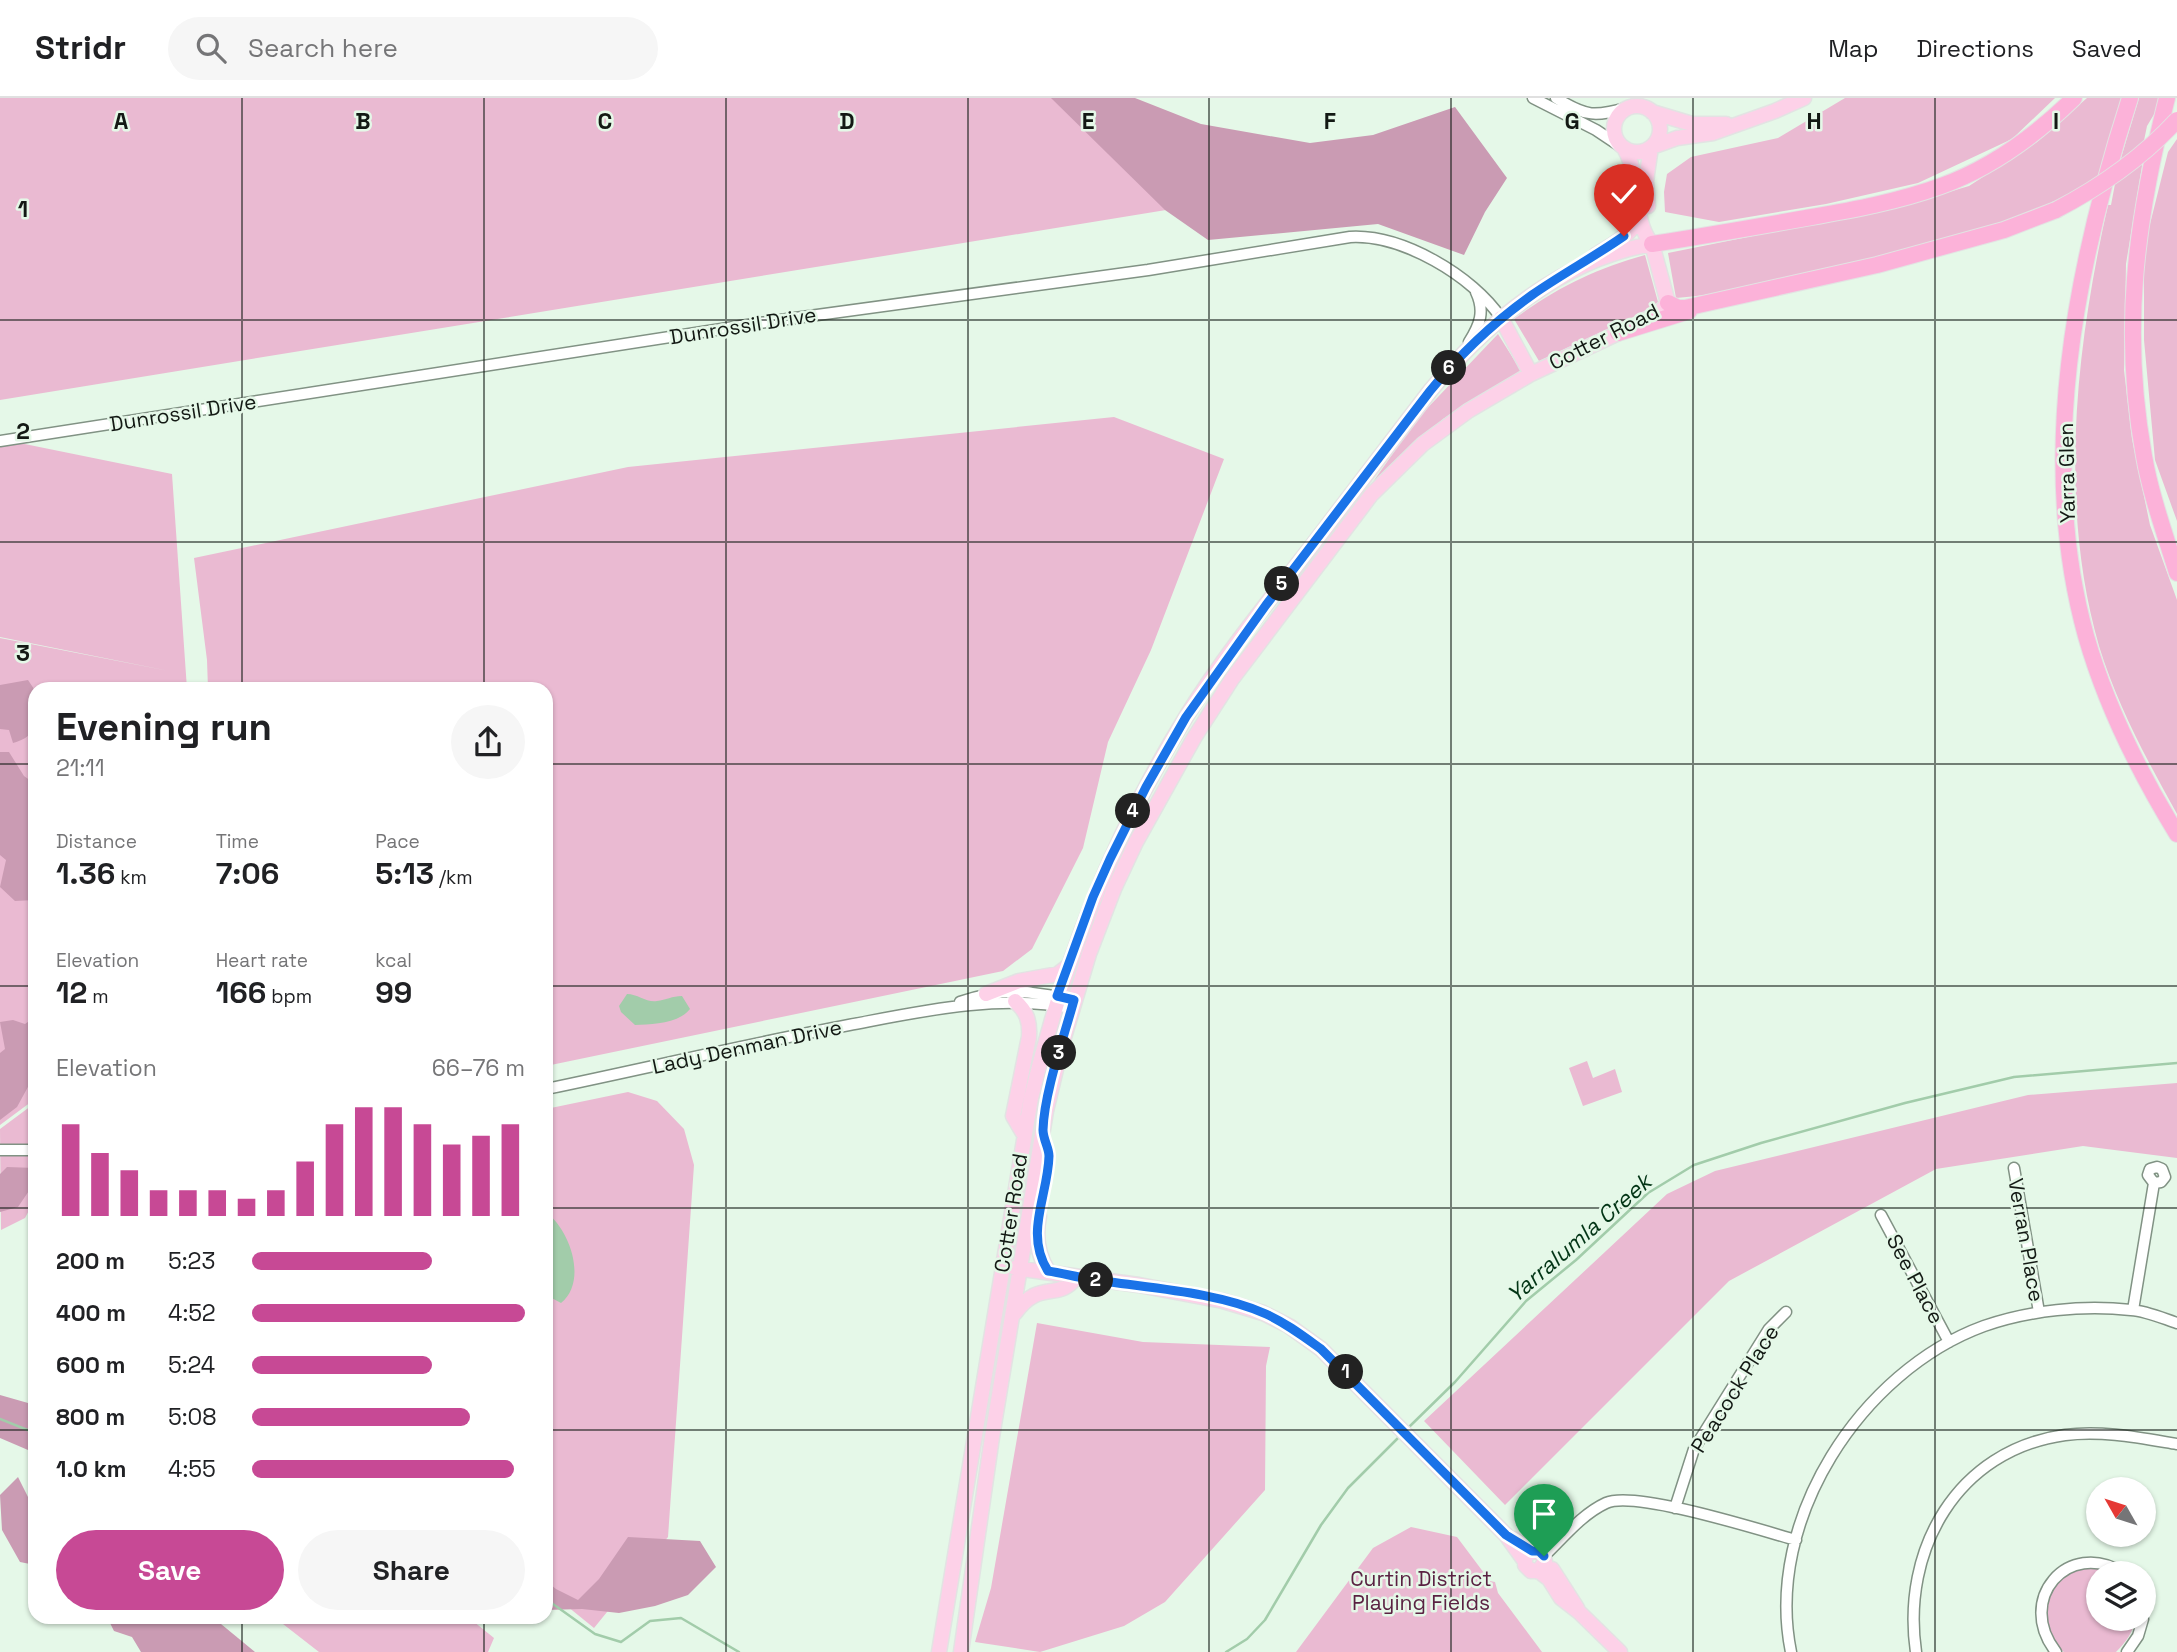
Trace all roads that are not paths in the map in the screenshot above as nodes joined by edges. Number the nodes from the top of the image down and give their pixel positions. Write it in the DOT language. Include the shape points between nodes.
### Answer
graph roads {
  1 [pos="1534,98"];
  2 [pos="1556,98"];
  3 [pos="1804,98"];
  4 [pos="2074,98"];
  5 [pos="2130,98"];
  6 [pos="2167,98"];
  7 [pos="1630,107"];
  8 [pos="1652,112"];
  9 [pos="2177,120"];
  10 [pos="1734,124"];
  11 [pos="1622,147"];
  12 [pos="1651,147"];
  13 [pos="1640,211"];
  14 [pos="1652,244"];
  15 [pos="1568,273"];
  16 [pos="1475,289"];
  17 [pos="1668,303"];
  18 [pos="1704,304"];
  19 [pos="1501,318"];
  20 [pos="1618,333"];
  21 [pos="1455,361"];
  22 [pos="1531,374"];
  23 [pos="0,441"];
  24 [pos="2177,573"];
  25 [pos="2177,834"];
  26 [pos="1067,967"];
  27 [pos="986,994"];
  28 [pos="1056,1001"];
  29 [pos="1015,1002"];
  30 [pos="1073,1004"];
  31 [pos="948,1007"];
  32 [pos="553,1088"];
  33 [pos="1043,1132"];
  34 [pos="1023,1133"];
  35 [pos="0,1150"];
  36 [pos="28,1150"];
  37 [pos="2014,1167"];
  38 [pos="2154,1184"];
  39 [pos="1881,1215"];
  40 [pos="1002,1271"];
  41 [pos="1048,1271"];
  42 [pos="1020,1273"];
  43 [pos="1087,1279"];
  44 [pos="1072,1282"];
  45 [pos="2133,1310"];
  46 [pos="1786,1312"];
  47 [pos="2039,1312"];
  48 [pos="1012,1317"];
  49 [pos="2177,1322"];
  50 [pos="1949,1342"];
  51 [pos="2177,1444"];
  52 [pos="1675,1508"];
  53 [pos="1796,1540"];
  54 [pos="1536,1560"];
  55 [pos="2086,1563"];
  56 [pos="2139,1631"];
  57 [pos="2130,1648"];
  58 [pos="939,1652"];
  59 [pos="961,1652"];
  60 [pos="1620,1652"];
  61 [pos="1791,1652"];
  62 [pos="1916,1652"];
  63 [pos="2056,1652"];
  64 [pos="2144,1652"];
  1 -- 11 [label="street"];
  2 -- 7 [label="street" via="1587,114"];
  3 -- 10 [label="main road"];
  4 -- 14 [label="highway" via="2020,144 1943,186 1858,209"];
  5 -- 25 [label="highway, Yarra Glen" via="2097,207 2077,303 2067,386 2066,512 2076,595 2098,675 2132,752"];
  6 -- 24 [label="highway" via="2137,246 2133,373 2153,498"];
  7 -- 8 [label="main road"];
  7 -- 11 [label="main road" via="1614,124"];
  8 -- 10 [label="main road" via="1692,124"];
  8 -- 12 [label="main road" via="1660,130"];
  9 -- 18 [label="highway, bridge" via="2120,172 2056,210 2004,230 1919,253"];
  10 -- 12 [label="main road"];
  11 -- 12 [label="main road" via="1636,152"];
  11 -- 13 [label="main road" via="1633,167"];
  12 -- 14 [label="main road" via="1646,187 1655,235"];
  13 -- 14 [label="main road"];
  13 -- 15 [label="main road" via="1627,234"];
  14 -- 15 [label="main road, Cotter Road"];
  14 -- 17 [label="main road, Cotter Road"];
  15 -- 19 [label="main road, Cotter Road"];
  16 -- 19 [label="street, Dunrossil Drive"];
  16 -- 21 [label="street" via="1481,305 1480,323"];
  16 -- 23 [label="street, Dunrossil Drive" via="1411,248 1375,237 1350,237"];
  17 -- 18 [label="highway" via="1682,309"];
  17 -- 20 [label="main road, Cotter Road"];
  18 -- 20 [label="highway"];
  19 -- 21 [label="main road, Cotter Road"];
  19 -- 22 [label="main road"];
  20 -- 22 [label="main road, Cotter Road"];
  21 -- 26 [label="main road, Cotter Road" via="1266,605 1186,717 1126,825"];
  22 -- 30 [label="main road, Cotter Road" via="1485,400 1404,460 1323,557 1232,679 1136,842"];
  26 -- 27 [label="main road" via="1058,974 1019,981"];
  26 -- 28 [label="main road, Cotter Road"];
  27 -- 28 [label="street, Lady Denman Drive" via="1027,991"];
  27 -- 31 [label="street, Lady Denman Drive"];
  28 -- 29 [label="street, Lady Denman Drive"];
  28 -- 30 [label="street, Lady Denman Drive"];
  28 -- 34 [label="main road, Cotter Road"];
  29 -- 31 [label="street, Lady Denman Drive"];
  29 -- 34 [label="main road" via="1027,1014 1029,1024 1013,1116"];
  30 -- 33 [label="main road, Cotter Road"];
  31 -- 32 [label="street, Lady Denman Drive"];
  33 -- 41 [label="main road" via="1049,1155 1037,1240"];
  33 -- 42 [label="main road, Cotter Road"];
  34 -- 40 [label="main road, Cotter Road"];
  35 -- 36 [label="street"];
  37 -- 47 [label="street, Verran Place"];
  38 -- 45 [label="street"];
  39 -- 50 [label="street, See Place"];
  40 -- 42 [label="main road"];
  40 -- 58 [label="main road, Cotter Road"];
  41 -- 42 [label="main road"];
  41 -- 43 [label="main road"];
  42 -- 44 [label="main road"];
  42 -- 48 [label="main road, Cotter Road"];
  43 -- 44 [label="main road"];
  43 -- 54 [label="main road" via="1182,1293 1264,1313 1289,1326 1321,1349"];
  44 -- 48 [label="main road" via="1066,1289 1028,1297"];
  45 -- 47 [label="street"];
  45 -- 49 [label="street"];
  46 -- 52 [label="street, Peacock Place" via="1769,1329 1694,1449"];
  47 -- 50 [label="street"];
  48 -- 59 [label="main road, Cotter Road"];
  50 -- 53 [label="street" via="1870,1404 1843,1438 1806,1507"];
  51 -- 62 [label="street" via="2094,1433 2069,1435 2025,1446 1980,1471 1947,1505 1923,1551 1912,1606"];
  52 -- 53 [label="street"];
  52 -- 54 [label="street" via="1629,1499 1608,1502"];
  53 -- 61 [label="street" via="1787,1600"];
  54 -- 60 [label="main road" via="1560,1598"];
  55 -- 63 [label="street" via="2066,1570 2051,1583 2042,1600 2041,1625"];
  56 -- 57 [label="street"];
  57 -- 64 [label="street"];
}
